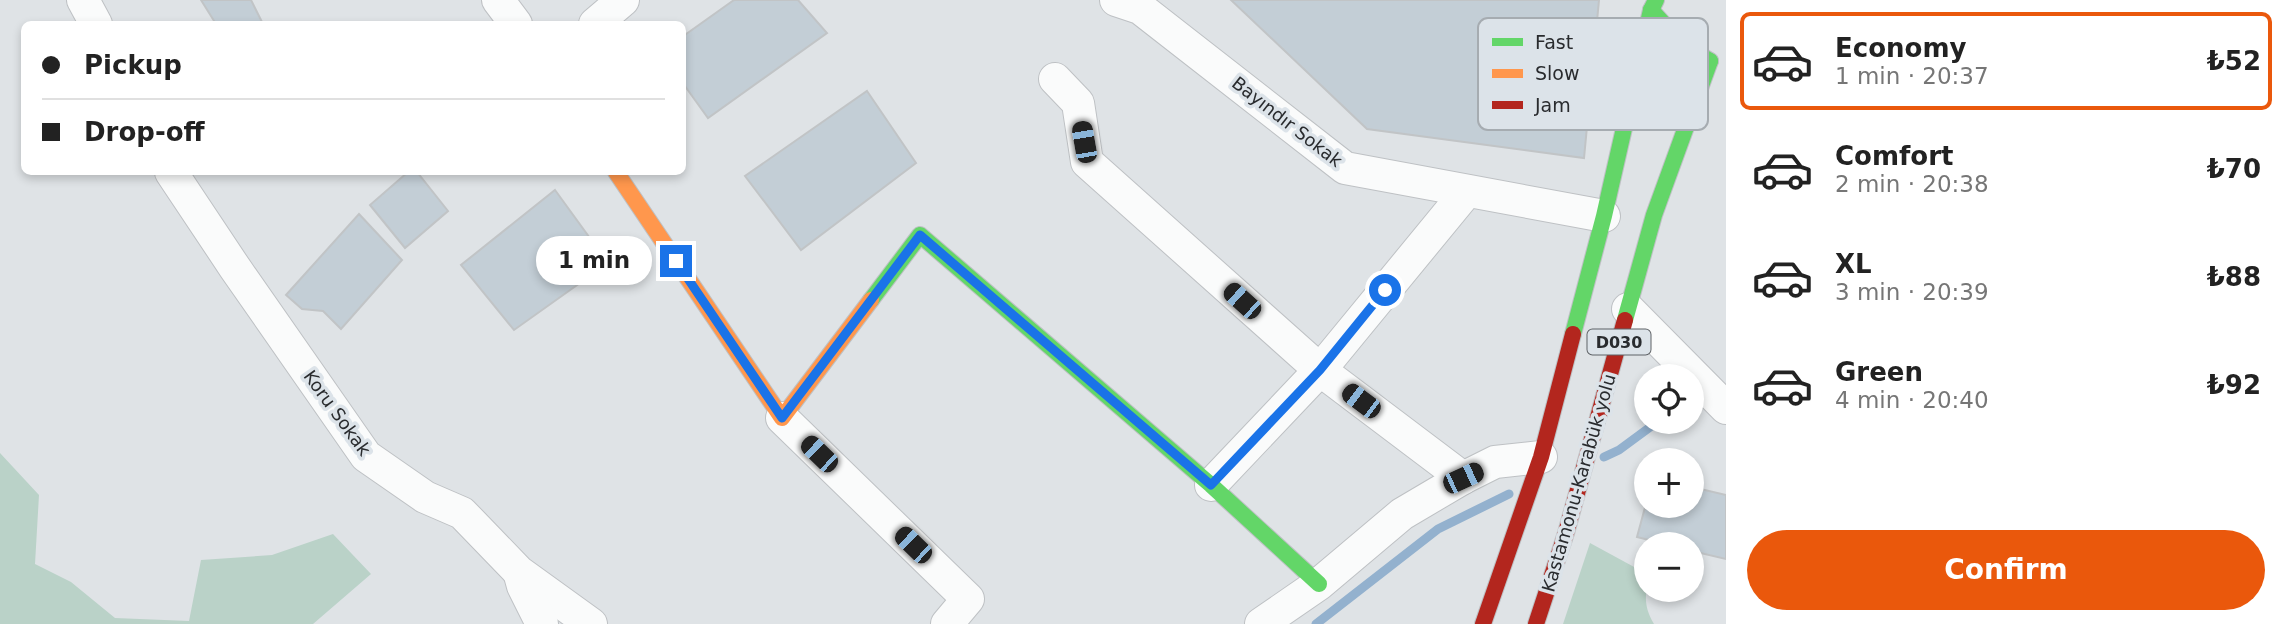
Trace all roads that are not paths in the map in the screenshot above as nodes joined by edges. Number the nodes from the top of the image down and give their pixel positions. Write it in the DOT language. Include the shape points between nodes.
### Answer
graph roads {
  1 [pos="83,0"];
  2 [pos="499,0"];
  3 [pos="623,0"];
  4 [pos="1116,0"];
  5 [pos="94,21"];
  6 [pos="514,21"];
  7 [pos="598,21"];
  8 [pos="1718,61"];
  9 [pos="1055,79"];
  10 [pos="1708,85"];
  11 [pos="1624,130"];
  12 [pos="1689,130"];
  13 [pos="173,175"];
  14 [pos="618,175"];
  15 [pos="1467,191"];
  16 [pos="1604,216"];
  17 [pos="1629,309"];
  18 [pos="1320,370"];
  19 [pos="1726,408"];
  20 [pos="782,418"];
  21 [pos="1541,457"];
  22 [pos="1463,478"];
  23 [pos="1211,485"];
  24 [pos="519,572"];
  25 [pos="1319,584"];
  26 [pos="542,624"];
  27 [pos="591,624"];
  28 [pos="947,624"];
  29 [pos="1261,624"];
  30 [pos="1483,624"];
  31 [pos="1536,624"];
  1 -- 5 [label="street"];
  2 -- 6 [label="street"];
  3 -- 7 [label="street"];
  4 -- 15 [label="street, Bayındır Sokak" via="1140,8 1345,168"];
  8 -- 10 [label="main road, Kastamonu-Karabük yolu / D030"];
  9 -- 18 [label="street" via="1077,103 1087,162"];
  11 -- 16 [label="main road"];
  12 -- 17 [label="main road, Kastamonu-Karabük yolu / D030" via="1654,215"];
  13 -- 24 [label="street, Koru Sokak" via="366,456 425,497 462,513"];
  14 -- 20 [label="main road"];
  15 -- 16 [label="street, Bayındır Sokak"];
  15 -- 18 [label="street"];
  16 -- 21 [label="main road"];
  17 -- 19 [label="street"];
  17 -- 31 [label="main road, Kastamonu-Karabük yolu / D030"];
  18 -- 22 [label="street"];
  18 -- 23 [label="street"];
  20 -- 23 [label="main road" via="920,235"];
  20 -- 28 [label="street" via="968,599"];
  21 -- 22 [label="street" via="1496,462"];
  21 -- 30 [label="main road"];
  22 -- 25 [label="street" via="1402,514"];
  23 -- 25 [label="main road"];
  24 -- 26 [label="street"];
  24 -- 27 [label="street, Koru Sokak"];
  25 -- 29 [label="street"];
}
